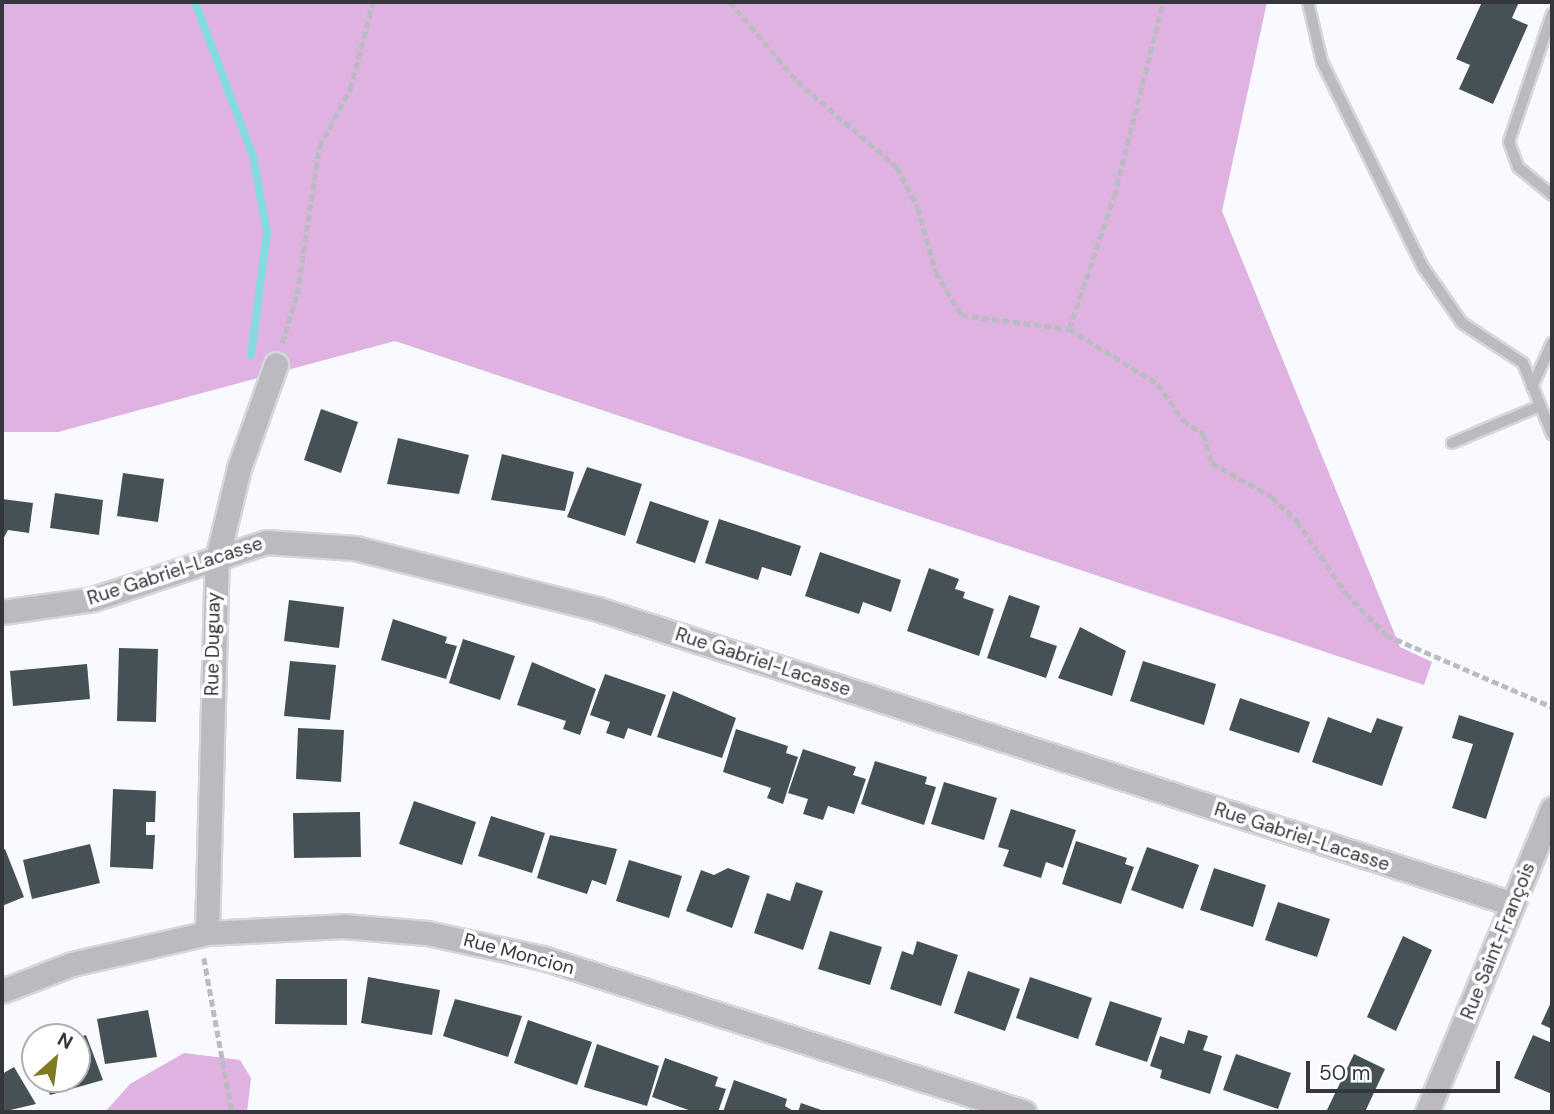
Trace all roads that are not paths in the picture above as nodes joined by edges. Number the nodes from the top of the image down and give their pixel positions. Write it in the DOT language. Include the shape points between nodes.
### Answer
graph roads {
  1 [pos="1308,2"];
  2 [pos="1552,15"];
  3 [pos="1552,195"];
  4 [pos="1551,350"];
  5 [pos="276,364"];
  6 [pos="1532,387"];
  7 [pos="1539,406"];
  8 [pos="1552,434"];
  9 [pos="1452,443"];
  10 [pos="217,559"];
  11 [pos="2,612"];
  12 [pos="1552,809"];
  13 [pos="1513,904"];
  14 [pos="207,933"];
  15 [pos="2,990"];
  16 [pos="1024,1112"];
  17 [pos="1427,1112"];
  1 -- 6 [label="lane" via="1322,62 1423,267 1462,323 1523,363"];
  2 -- 3 [label="lane" via="1509,142 1518,167"];
  4 -- 6 [label="lane"];
  5 -- 10 [label="street, Rue Duguay" via="239,468"];
  6 -- 7 [label="lane"];
  7 -- 8 [label="lane"];
  7 -- 9 [label="lane"];
  10 -- 11 [label="street, Rue Gabriel-Lacasse" via="93,599"];
  10 -- 13 [label="street, Rue Gabriel-Lacasse" via="288,539 355,548 527,587"];
  10 -- 14 [label="street, Rue Duguay"];
  12 -- 13 [label="street, Rue Saint-François"];
  13 -- 17 [label="street, Rue Saint-François"];
  14 -- 15 [label="street, Rue Moncion" via="72,964"];
  14 -- 16 [label="street, Rue Moncion" via="343,926 501,946"];
}
